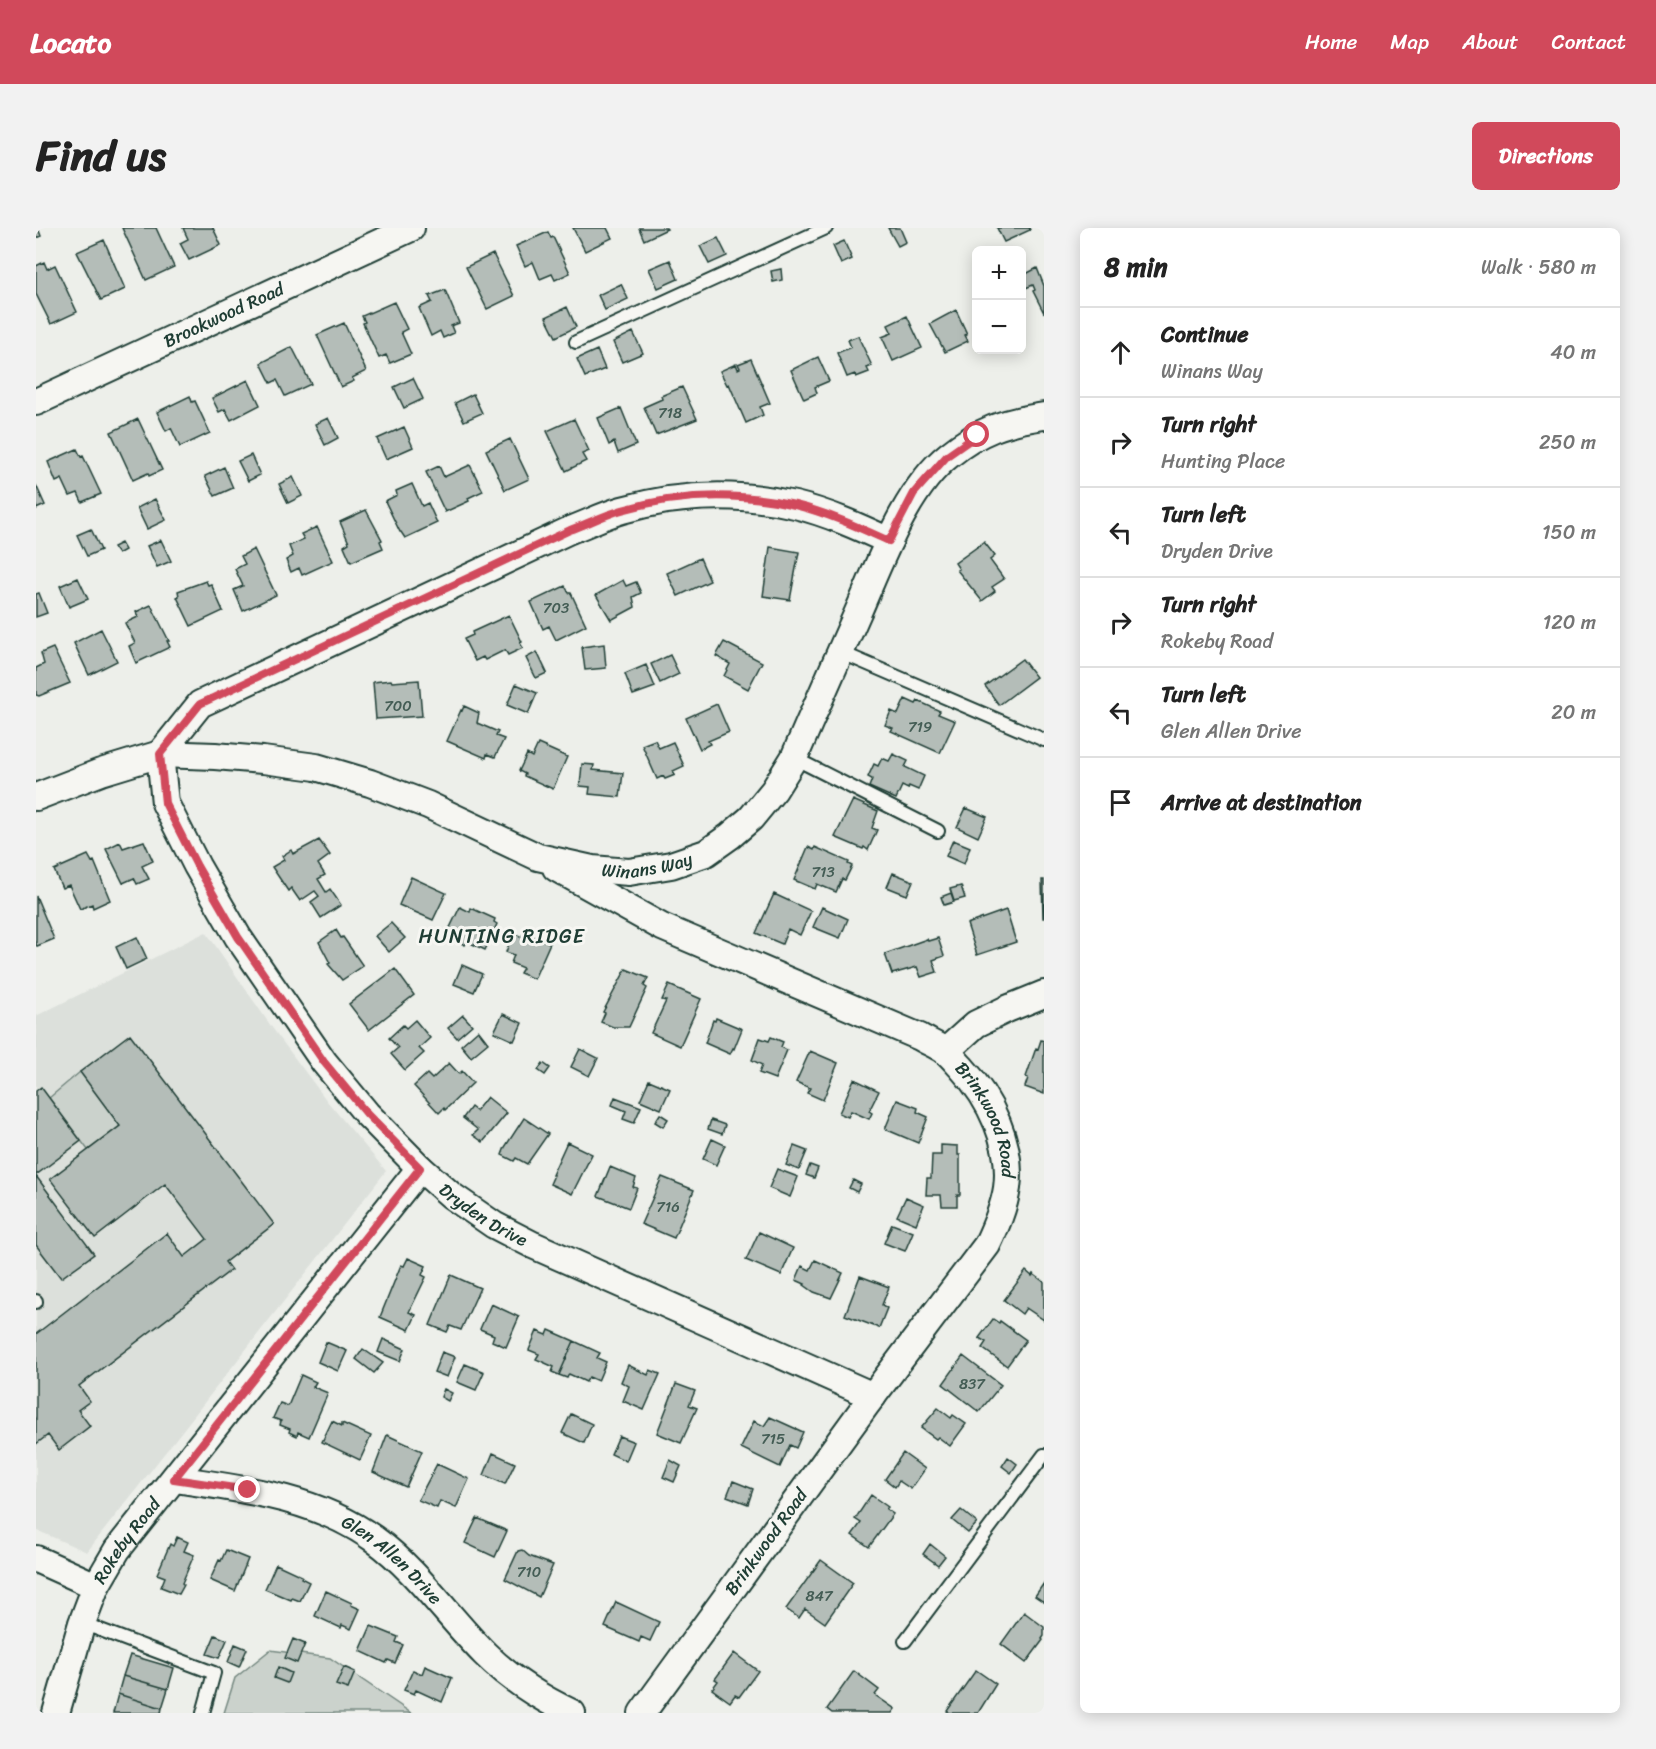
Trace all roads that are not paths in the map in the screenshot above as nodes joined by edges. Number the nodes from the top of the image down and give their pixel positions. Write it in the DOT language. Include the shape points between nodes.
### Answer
graph roads {
  1 [pos="411,228"];
  2 [pos="826,228"];
  3 [pos="576,342"];
  4 [pos="36,402"];
  5 [pos="1044,416"];
  6 [pos="889,541"];
  7 [pos="840,652"];
  8 [pos="1044,740"];
  9 [pos="160,754"];
  10 [pos="794,758"];
  11 [pos="36,797"];
  12 [pos="938,831"];
  13 [pos="538,857"];
  14 [pos="1044,994"];
  15 [pos="946,1051"];
  16 [pos="420,1168"];
  17 [pos="873,1396"];
  18 [pos="1044,1455"];
  19 [pos="174,1479"];
  20 [pos="36,1559"];
  21 [pos="96,1586"];
  22 [pos="82,1623"];
  23 [pos="905,1641"];
  24 [pos="56,1713"];
  25 [pos="203,1713"];
  26 [pos="572,1713"];
  27 [pos="642,1713"];
  1 -- 4 [label="street, Brookwood Road"];
  2 -- 3 [label="lane"];
  5 -- 6 [label="street, Winans Way" via="1012,421 977,435 947,456 914,493"];
  6 -- 7 [label="street, Winans Way"];
  6 -- 9 [label="street" via="796,505 757,498 712,496 620,510 200,704"];
  7 -- 8 [label="lane"];
  7 -- 10 [label="street, Winans Way"];
  9 -- 11 [label="street, Winans Way"];
  9 -- 13 [label="street, Winans Way" via="234,757 316,767 428,805"];
  9 -- 16 [label="street, Dryden Drive" via="165,803 238,937 324,1062 367,1114"];
  10 -- 12 [label="lane"];
  10 -- 13 [label="street, Winans Way" via="751,818 706,853 670,865 629,872 592,869"];
  13 -- 15 [label="street, Brinkwood Road" via="662,927"];
  14 -- 15 [label="street" via="976,1024"];
  15 -- 17 [label="street, Brinkwood Road" via="985,1098 999,1125 1007,1187 987,1245"];
  16 -- 17 [label="street, Dryden Drive" via="460,1202 533,1245"];
  16 -- 19 [label="street, Rokeby Road"];
  17 -- 27 [label="street, Brinkwood Road"];
  18 -- 23 [label="lane"];
  19 -- 21 [label="street, Rokeby Road" via="117,1550"];
  19 -- 26 [label="street, Glen Allen Drive" via="248,1490 335,1515 374,1539 405,1566 511,1677 540,1698"];
  20 -- 21 [label="street"];
  21 -- 22 [label="street, Rokeby Road"];
  22 -- 24 [label="street, Rokeby Road"];
  22 -- 25 [label="lane" via="214,1673"];
}
